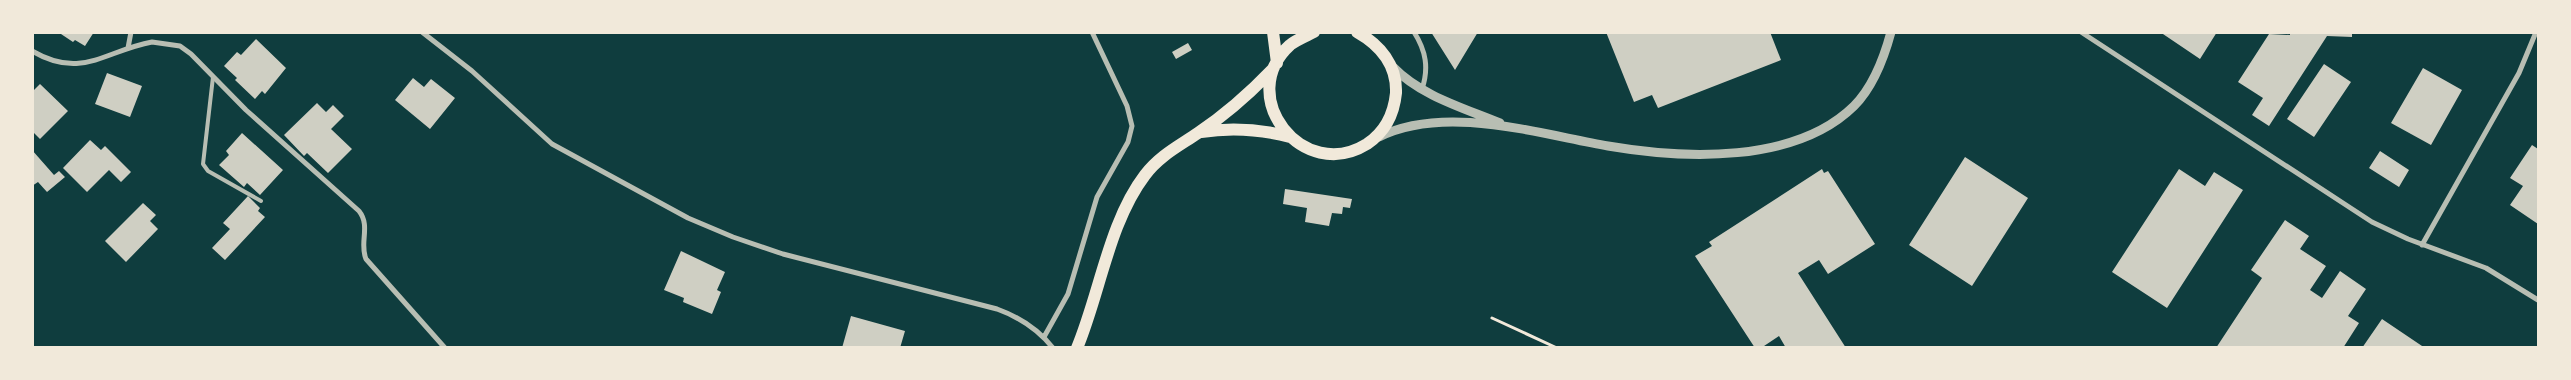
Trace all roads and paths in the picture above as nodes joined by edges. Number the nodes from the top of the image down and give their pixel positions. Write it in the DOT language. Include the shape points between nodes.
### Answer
graph roads {
  1 [pos="132,32"];
  2 [pos="422,32"];
  3 [pos="1092,32"];
  4 [pos="1273,32"];
  5 [pos="1314,32"];
  6 [pos="1357,32"];
  7 [pos="1414,32"];
  8 [pos="1891,32"];
  9 [pos="2080,32"];
  10 [pos="2536,32"];
  11 [pos="128,48"];
  12 [pos="32,51"];
  13 [pos="1391,64"];
  14 [pos="1275,66"];
  15 [pos="213,76"];
  16 [pos="1422,89"];
  17 [pos="1507,126"];
  18 [pos="1199,133"];
  19 [pos="1290,137"];
  20 [pos="1374,139"];
  21 [pos="261,201"];
  22 [pos="2422,245"];
  23 [pos="2538,300"];
  24 [pos="1492,318"];
  25 [pos="1044,337"];
  26 [pos="445,348"];
  27 [pos="1053,348"];
  28 [pos="1078,348"];
  29 [pos="1557,348"];
  1 -- 11 [label="street"];
  2 -- 25 [label="street" via="472,71 552,144 688,218 783,254 997,309"];
  3 -- 25 [label="street" via="1131,118 1131,133 1097,197 1068,294"];
  4 -- 14 [label="main road"];
  5 -- 14 [label="main road" via="1291,45"];
  6 -- 13 [label="main road" via="1382,50"];
  7 -- 16 [label="street" via="1425,54 1426,77"];
  8 -- 17 [label="street" via="1873,80 1854,106 1829,124 1786,143 1739,152 1659,152"];
  9 -- 22 [label="street" via="2361,215"];
  10 -- 22 [label="street" via="2518,73"];
  11 -- 12 [label="street" via="78,65 56,62"];
  11 -- 15 [label="street" via="159,42 180,46"];
  13 -- 16 [label="street"];
  13 -- 20 [label="main road" via="1396,84 1395,105 1387,124"];
  14 -- 18 [label="main road" via="1252,91"];
  14 -- 19 [label="main road" via="1270,87 1271,106 1278,123"];
  15 -- 21 [label="lane" via="203,164 208,171"];
  15 -- 26 [label="street" via="246,110 359,211 366,222 363,248 366,259"];
  16 -- 17 [label="street"];
  17 -- 20 [label="street" via="1425,123 1397,128"];
  18 -- 19 [label="main road" via="1254,129"];
  18 -- 28 [label="main road" via="1164,156 1136,188 1118,226"];
  19 -- 20 [label="main road" via="1305,148 1340,154 1358,149"];
  22 -- 23 [label="street" via="2486,268"];
  24 -- 29 [label="path"];
  25 -- 27 [label="street"];
}
